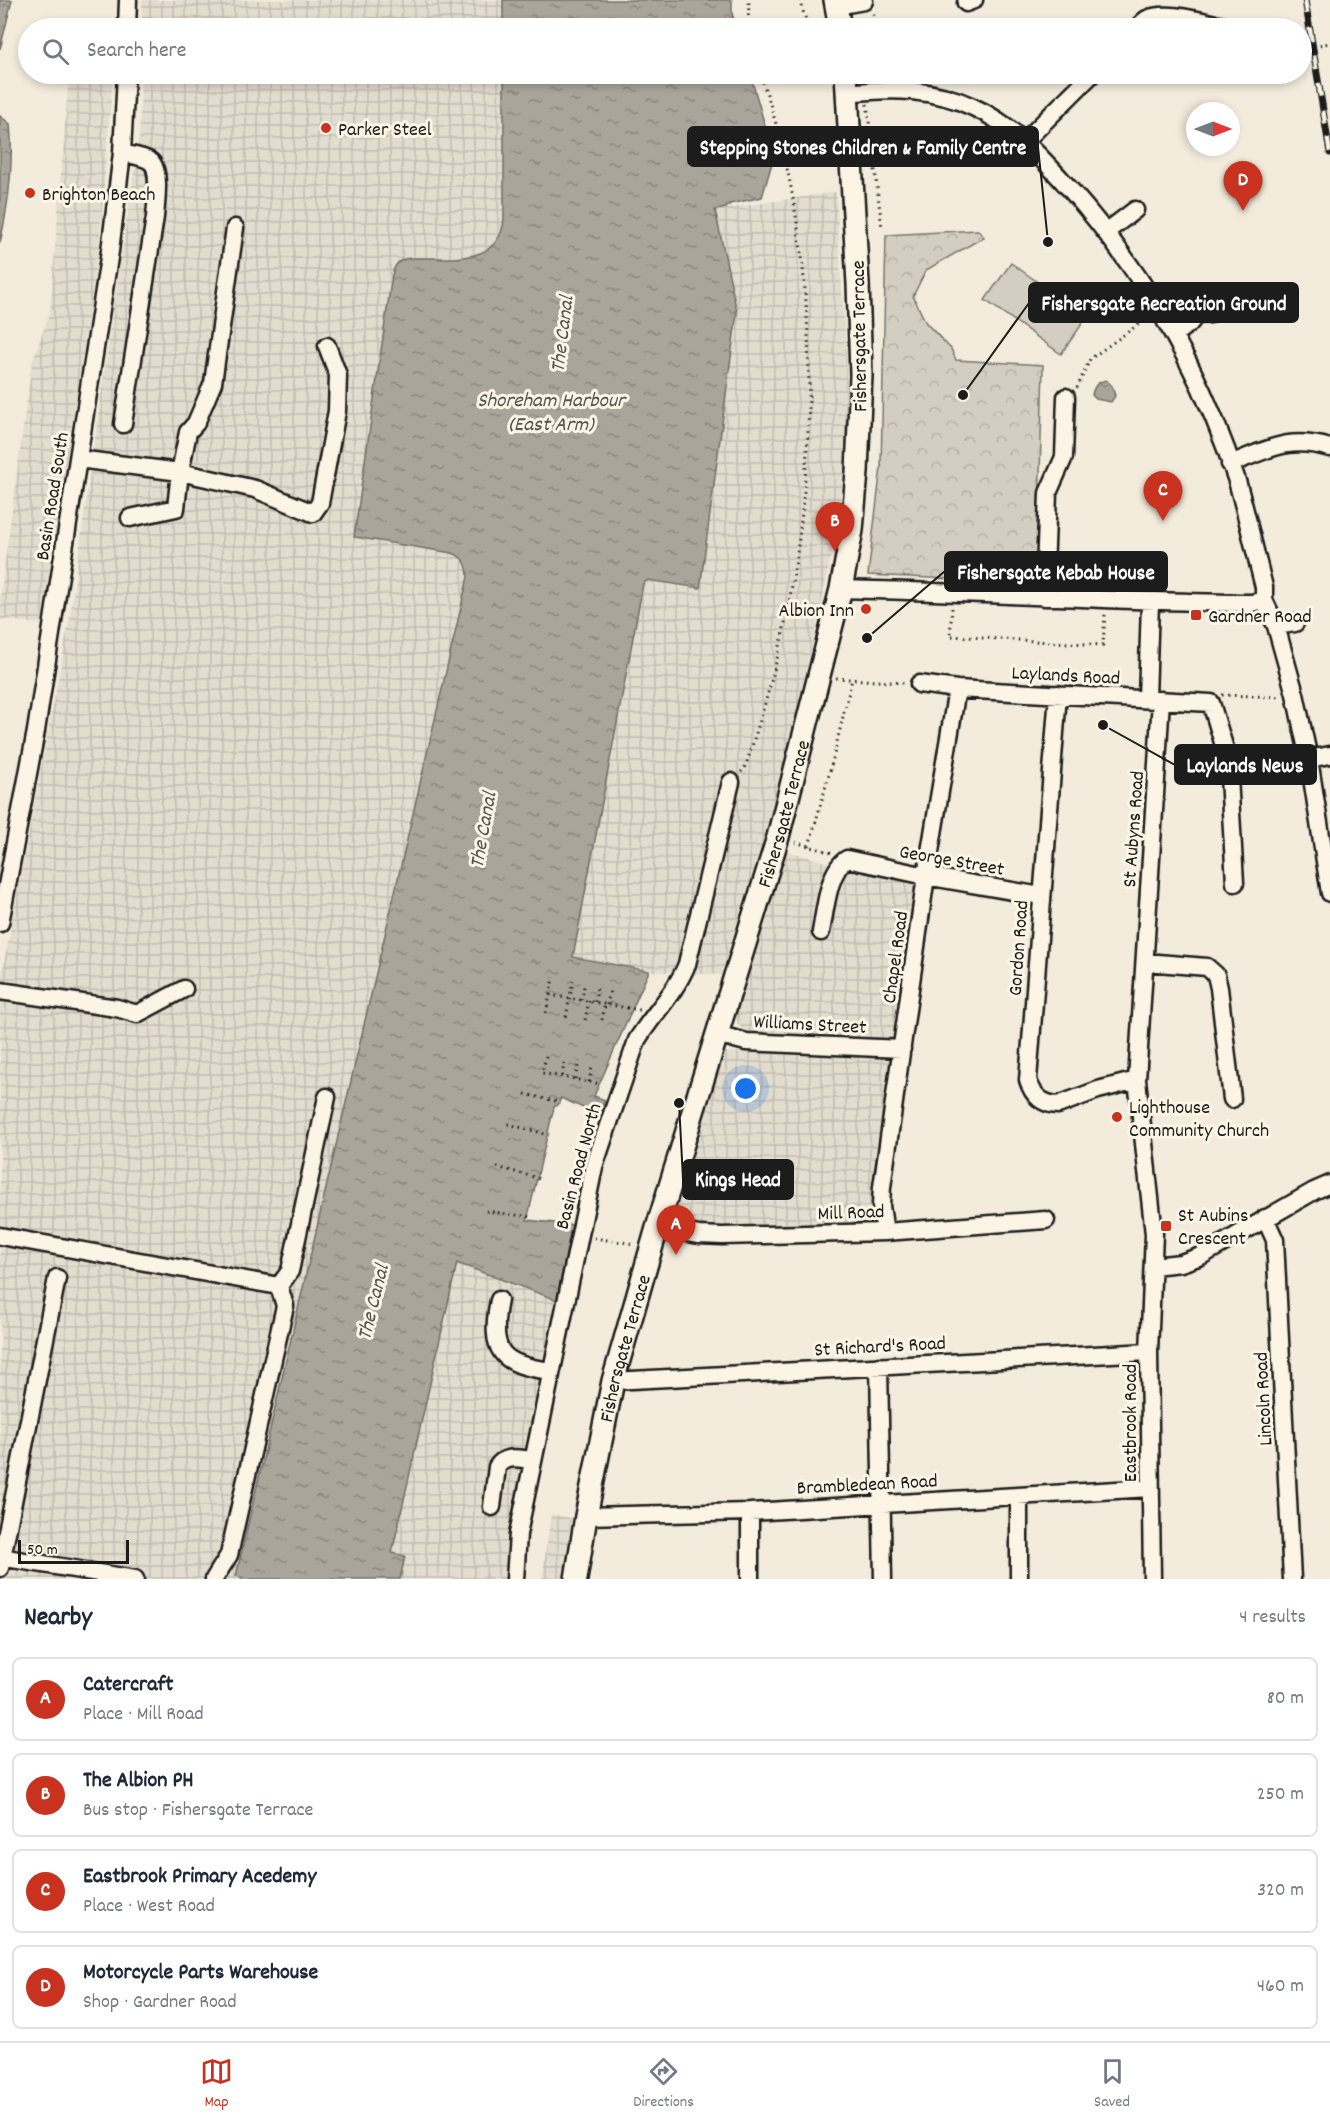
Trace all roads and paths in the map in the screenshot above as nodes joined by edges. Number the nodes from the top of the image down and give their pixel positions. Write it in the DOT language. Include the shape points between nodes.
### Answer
graph roads {
  1 [pos="128,0"];
  2 [pos="749,0"];
  3 [pos="799,0"];
  4 [pos="864,1"];
  5 [pos="836,3"];
  6 [pos="128,18"];
  7 [pos="748,18"];
  8 [pos="805,18"];
  9 [pos="838,18"];
  10 [pos="1152,18"];
  11 [pos="1188,18"];
  12 [pos="1330,44"];
  13 [pos="1312,47"];
  14 [pos="125,84"];
  15 [pos="763,84"];
  16 [pos="1082,84"];
  17 [pos="853,86"];
  18 [pos="1025,141"];
  19 [pos="122,153"];
  20 [pos="1135,210"];
  21 [pos="235,228"];
  22 [pos="882,228"];
  23 [pos="1106,232"];
  24 [pos="1160,309"];
  25 [pos="1210,314"];
  26 [pos="1174,334"];
  27 [pos="327,346"];
  28 [pos="1066,397"];
  29 [pos="123,424"];
  30 [pos="1330,448"];
  31 [pos="78,459"];
  32 [pos="1230,464"];
  33 [pos="180,472"];
  34 [pos="130,518"];
  35 [pos="841,589"];
  36 [pos="953,592"];
  37 [pos="1044,597"];
  38 [pos="1106,600"];
  39 [pos="1264,600"];
  40 [pos="1150,602"];
  41 [pos="1295,623"];
  42 [pos="1276,627"];
  43 [pos="819,677"];
  44 [pos="852,679"];
  45 [pos="919,684"];
  46 [pos="957,689"];
  47 [pos="1058,694"];
  48 [pos="1295,694"];
  49 [pos="1154,700"];
  50 [pos="1211,703"];
  51 [pos="1330,755"];
  52 [pos="1309,759"];
  53 [pos="731,782"];
  54 [pos="778,837"];
  55 [pos="809,846"];
  56 [pos="856,861"];
  57 [pos="927,876"];
  58 [pos="1235,883"];
  59 [pos="1330,893"];
  60 [pos="1041,896"];
  61 [pos="0,923"];
  62 [pos="821,932"];
  63 [pos="1144,962"];
  64 [pos="553,977"];
  65 [pos="573,981"];
  66 [pos="584,986"];
  67 [pos="597,988"];
  68 [pos="184,989"];
  69 [pos="610,990"];
  70 [pos="0,991"];
  71 [pos="550,995"];
  72 [pos="582,1000"];
  73 [pos="589,1002"];
  74 [pos="595,1002"];
  75 [pos="606,1004"];
  76 [pos="643,1011"];
  77 [pos="546,1013"];
  78 [pos="566,1017"];
  79 [pos="585,1020"];
  80 [pos="602,1020"];
  81 [pos="716,1034"];
  82 [pos="902,1049"];
  83 [pos="546,1056"];
  84 [pos="565,1059"];
  85 [pos="579,1061"];
  86 [pos="592,1067"];
  87 [pos="562,1076"];
  88 [pos="575,1079"];
  89 [pos="1137,1080"];
  90 [pos="589,1082"];
  91 [pos="601,1084"];
  92 [pos="525,1094"];
  93 [pos="327,1097"];
  94 [pos="1232,1099"];
  95 [pos="559,1102"];
  96 [pos="508,1124"];
  97 [pos="549,1135"];
  98 [pos="497,1167"];
  99 [pos="541,1179"];
  100 [pos="1330,1184"];
  101 [pos="486,1211"];
  102 [pos="531,1216"];
  103 [pos="1265,1218"];
  104 [pos="1046,1220"];
  105 [pos="657,1228"];
  106 [pos="885,1232"];
  107 [pos="0,1236"];
  108 [pos="586,1237"];
  109 [pos="636,1245"];
  110 [pos="1153,1266"];
  111 [pos="57,1278"];
  112 [pos="279,1286"];
  113 [pos="499,1300"];
  114 [pos="1149,1352"];
  115 [pos="879,1366"];
  116 [pos="551,1371"];
  117 [pos="613,1381"];
  118 [pos="533,1460"];
  119 [pos="1150,1488"];
  120 [pos="1019,1497"];
  121 [pos="882,1503"];
  122 [pos="492,1507"];
  123 [pos="750,1512"];
  124 [pos="586,1516"];
  125 [pos="1,1561"];
  126 [pos="135,1579"];
  127 [pos="214,1579"];
  128 [pos="515,1579"];
  129 [pos="576,1579"];
  130 [pos="750,1579"];
  131 [pos="883,1579"];
  132 [pos="1019,1579"];
  133 [pos="1152,1579"];
  134 [pos="1292,1579"];
  1 -- 6 [label="street"];
  2 -- 7 [label="path"];
  3 -- 8 [label="path"];
  4 -- 5 [label="street"];
  5 -- 9 [label="main road"];
  10 -- 11 [label="street"];
  12 -- 13 [label="path, bridge"];
  14 -- 19 [label="street, Basin Road South"];
  15 -- 53 [label="path" via="784,153 802,268 808,416 802,513 786,618 745,768"];
  16 -- 18 [label="street"];
  17 -- 18 [label="street" via="910,89 944,97 972,106"];
  17 -- 22 [label="path"];
  17 -- 35 [label="main road, Fishersgate Terrace" via="861,375 858,472"];
  18 -- 23 [label="street"];
  19 -- 29 [label="street" via="154,165 157,185"];
  19 -- 31 [label="street, Basin Road South"];
  20 -- 23 [label="street"];
  21 -- 33 [label="street" via="213,383 196,423 188,432"];
  23 -- 24 [label="street"];
  24 -- 26 [label="street"];
  24 -- 28 [label="path" via="1090,359 1079,386"];
  25 -- 26 [label="street" via="1196,315"];
  26 -- 32 [label="street" via="1203,391"];
  27 -- 33 [label="street" via="338,375 337,411 320,503 313,513 255,489"];
  28 -- 37 [label="street" via="1064,457 1048,493"];
  30 -- 32 [label="street" via="1311,442 1288,442"];
  31 -- 33 [label="street"];
  31 -- 61 [label="street, Basin Road South" via="36,731"];
  32 -- 39 [label="street" via="1264,587"];
  33 -- 34 [label="street" via="176,508"];
  35 -- 36 [label="street"];
  35 -- 43 [label="main road, Fishersgate Terrace"];
  36 -- 37 [label="street"];
  36 -- 38 [label="path" via="950,636 1103,645"];
  37 -- 38 [label="street"];
  38 -- 40 [label="street"];
  39 -- 40 [label="street"];
  39 -- 42 [label="street"];
  40 -- 49 [label="street, St Aubyns Road"];
  41 -- 42 [label="street"];
  42 -- 48 [label="street"];
  43 -- 44 [label="path"];
  43 -- 54 [label="main road, Fishersgate Terrace"];
  44 -- 45 [label="path"];
  44 -- 55 [label="path"];
  45 -- 46 [label="street, Laylands Road"];
  46 -- 47 [label="street, Laylands Road"];
  46 -- 57 [label="street, Chapel Road"];
  47 -- 49 [label="street, Laylands Road"];
  47 -- 60 [label="street, Gordon Road"];
  48 -- 50 [label="path" via="1220,695"];
  48 -- 52 [label="street"];
  49 -- 50 [label="street, Laylands Road"];
  49 -- 63 [label="street, St Aubyns Road"];
  50 -- 58 [label="street" via="1228,759"];
  51 -- 52 [label="street"];
  52 -- 59 [label="street"];
  53 -- 116 [label="street, Basin Road North" via="687,964 682,978 637,1040 594,1167"];
  54 -- 55 [label="path"];
  54 -- 81 [label="main road, Fishersgate Terrace"];
  55 -- 56 [label="path"];
  56 -- 57 [label="street, George Street"];
  56 -- 62 [label="street" via="842,862 832,879"];
  57 -- 60 [label="street, George Street"];
  57 -- 82 [label="street, Chapel Road"];
  60 -- 89 [label="street, Gordon Road" via="1030,1088 1039,1099 1058,1105"];
  63 -- 89 [label="street, St Aubyns Road"];
  63 -- 94 [label="street" via="1207,967 1216,975"];
  64 -- 71 [label="path"];
  65 -- 78 [label="path"];
  66 -- 72 [label="path"];
  67 -- 74 [label="path"];
  68 -- 70 [label="street" via="137,1014"];
  69 -- 75 [label="path"];
  71 -- 72 [label="path"];
  71 -- 77 [label="path"];
  72 -- 73 [label="path"];
  73 -- 74 [label="path"];
  73 -- 79 [label="path"];
  74 -- 75 [label="path"];
  75 -- 76 [label="path"];
  75 -- 80 [label="path"];
  81 -- 82 [label="street, Williams Street" via="746,1042"];
  81 -- 105 [label="main road, Fishersgate Terrace"];
  82 -- 106 [label="street, Chapel Road" via="882,1187"];
  83 -- 87 [label="path" via="542,1072"];
  84 -- 87 [label="path"];
  85 -- 88 [label="path"];
  86 -- 90 [label="path"];
  87 -- 88 [label="path"];
  88 -- 90 [label="path"];
  89 -- 110 [label="street, Eastbrook Road" via="1152,1203"];
  90 -- 91 [label="path"];
  92 -- 95 [label="path"];
  93 -- 112 [label="street" via="290,1271"];
  96 -- 97 [label="path"];
  98 -- 99 [label="path"];
  100 -- 103 [label="street"];
  101 -- 102 [label="path"];
  103 -- 110 [label="street" via="1201,1256"];
  103 -- 134 [label="street, Lincoln Road" via="1275,1240"];
  104 -- 106 [label="street, Mill Road"];
  105 -- 106 [label="street, Mill Road" via="699,1235"];
  105 -- 117 [label="main road, Fishersgate Terrace"];
  107 -- 112 [label="street"];
  108 -- 109 [label="path"];
  110 -- 114 [label="street, Eastbrook Road"];
  111 -- 125 [label="street"];
  112 -- 127 [label="street" via="285,1306 229,1555"];
  113 -- 116 [label="street" via="495,1337 507,1358 515,1365"];
  114 -- 115 [label="street, St Richard's Road"];
  114 -- 119 [label="street, Eastbrook Road"];
  115 -- 117 [label="street, St Richard's Road"];
  115 -- 121 [label="street"];
  116 -- 118 [label="street, Basin Road North"];
  117 -- 124 [label="main road, Fishersgate Terrace"];
  118 -- 122 [label="street" via="507,1458 500,1462"];
  118 -- 128 [label="street, Basin Road North" via="518,1534"];
  119 -- 120 [label="street, Brambledean Road"];
  119 -- 133 [label="street, Eastbrook Road"];
  120 -- 121 [label="street, Brambledean Road"];
  120 -- 132 [label="street"];
  121 -- 123 [label="street, Brambledean Road"];
  121 -- 131 [label="street"];
  123 -- 124 [label="street, Brambledean Road"];
  123 -- 130 [label="street"];
  124 -- 129 [label="main road, Fishersgate Terrace"];
  125 -- 126 [label="street"];
}
